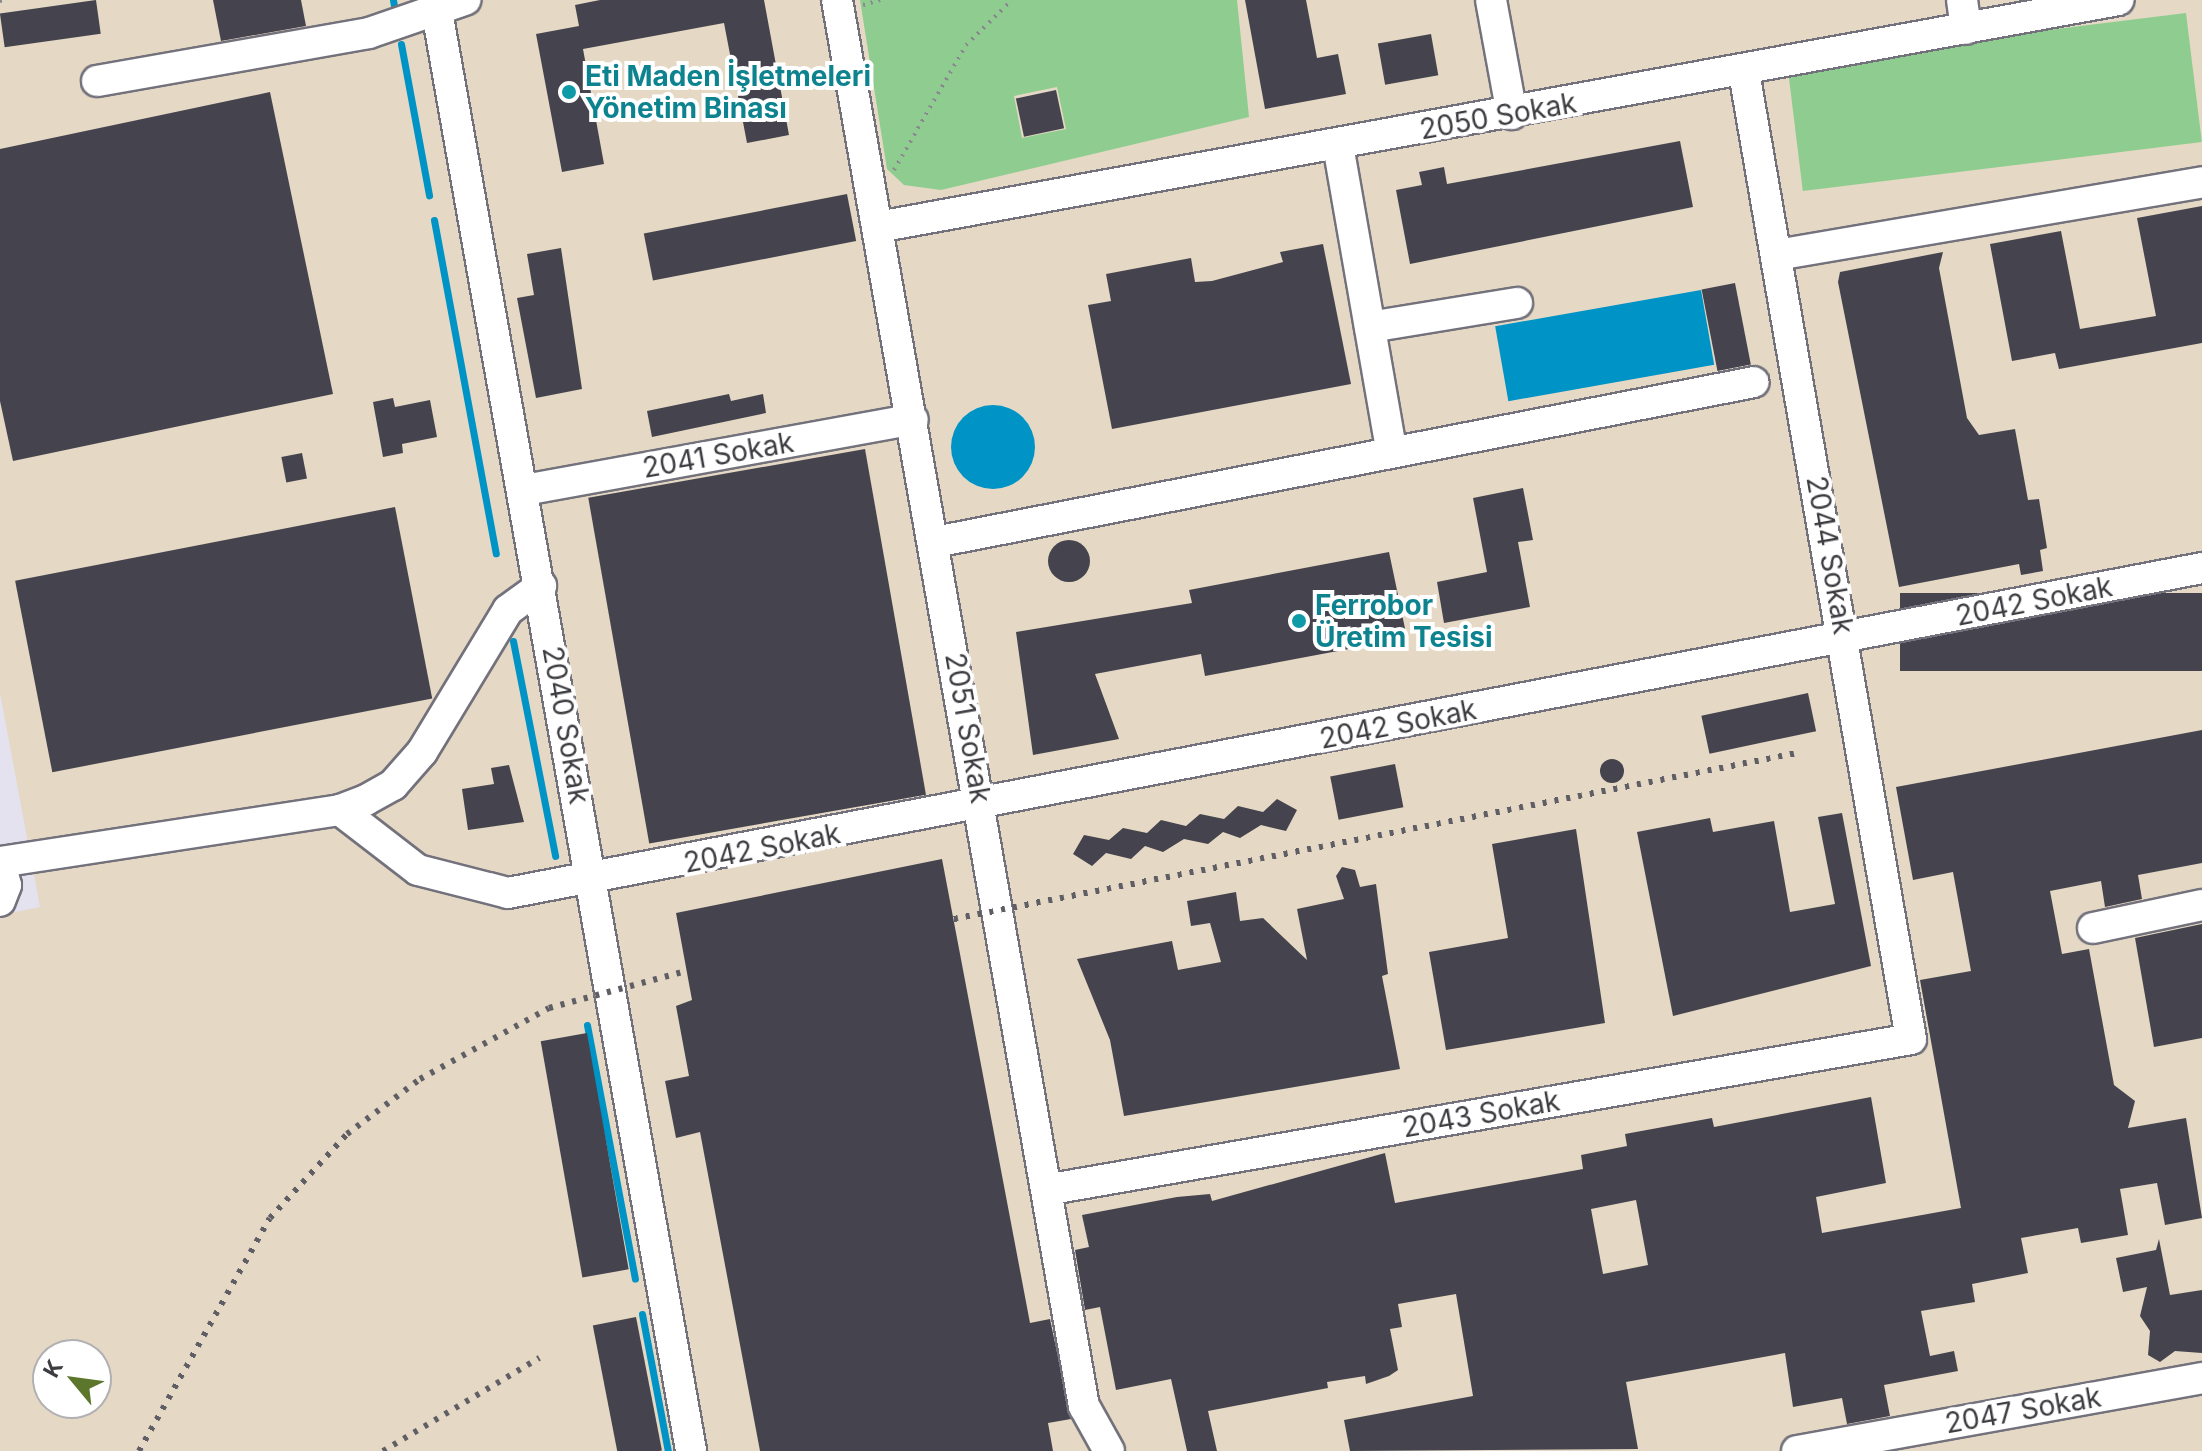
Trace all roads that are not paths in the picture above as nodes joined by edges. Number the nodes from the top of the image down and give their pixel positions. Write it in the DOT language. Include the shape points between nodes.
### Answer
graph roads {
  1 [pos="837,0"];
  2 [pos="1491,0"];
  3 [pos="2118,0"];
  4 [pos="446,4"];
  5 [pos="1964,14"];
  6 [pos="1744,72"];
  7 [pos="97,81"];
  8 [pos="1512,114"];
  9 [pos="1338,145"];
  10 [pos="2202,182"];
  11 [pos="876,217"];
  12 [pos="1777,255"];
  13 [pos="1517,303"];
  14 [pos="1370,327"];
  15 [pos="1754,382"];
  16 [pos="913,419"];
  17 [pos="1391,448"];
  18 [pos="524,490"];
  19 [pos="935,542"];
  20 [pos="2202,568"];
  21 [pos="541,586"];
  22 [pos="1845,638"];
  23 [pos="982,805"];
  24 [pos="340,810"];
  25 [pos="0,862"];
  26 [pos="593,880"];
  27 [pos="0,901"];
  28 [pos="2202,905"];
  29 [pos="2093,928"];
  30 [pos="1911,1039"];
  31 [pos="1051,1189"];
  32 [pos="2202,1378"];
  33 [pos="691,1451"];
  34 [pos="1109,1451"];
  35 [pos="1797,1451"];
  1 -- 11 [label="lane, 2051 Sokak"];
  2 -- 8 [label="lane"];
  3 -- 5 [label="lane, 2050 Sokak"];
  4 -- 7 [label="lane" via="369,33"];
  4 -- 18 [label="lane, 2040 Sokak"];
  5 -- 6 [label="lane, 2050 Sokak"];
  6 -- 8 [label="lane, 2050 Sokak"];
  6 -- 12 [label="lane, 2044 Sokak"];
  8 -- 9 [label="lane, 2050 Sokak"];
  9 -- 11 [label="lane, 2050 Sokak"];
  9 -- 14 [label="lane"];
  10 -- 12 [label="lane"];
  11 -- 16 [label="lane, 2051 Sokak"];
  12 -- 22 [label="lane, 2044 Sokak"];
  13 -- 14 [label="lane"];
  14 -- 17 [label="lane"];
  15 -- 17 [label="lane"];
  16 -- 18 [label="lane, 2041 Sokak"];
  16 -- 19 [label="lane, 2051 Sokak"];
  17 -- 19 [label="lane"];
  18 -- 21 [label="lane, 2040 Sokak"];
  19 -- 23 [label="lane, 2051 Sokak"];
  20 -- 22 [label="lane, 2042 Sokak"];
  21 -- 24 [label="lane" via="508,610 403,774"];
  21 -- 26 [label="lane, 2040 Sokak"];
  22 -- 23 [label="lane, 2042 Sokak"];
  22 -- 30 [label="lane, 2044 Sokak"];
  23 -- 26 [label="lane, 2042 Sokak"];
  23 -- 31 [label="lane, 2051 Sokak"];
  24 -- 25 [label="lane"];
  24 -- 26 [label="lane, 2042 Sokak" via="418,870 462,886 508,893"];
  25 -- 27 [label="lane" via="6,885"];
  26 -- 33 [label="lane, 2040 Sokak"];
  28 -- 29 [label="lane"];
  30 -- 31 [label="lane, 2043 Sokak"];
  31 -- 34 [label="lane, 2051 Sokak" via="1084,1406"];
  32 -- 35 [label="lane, 2047 Sokak"];
}
